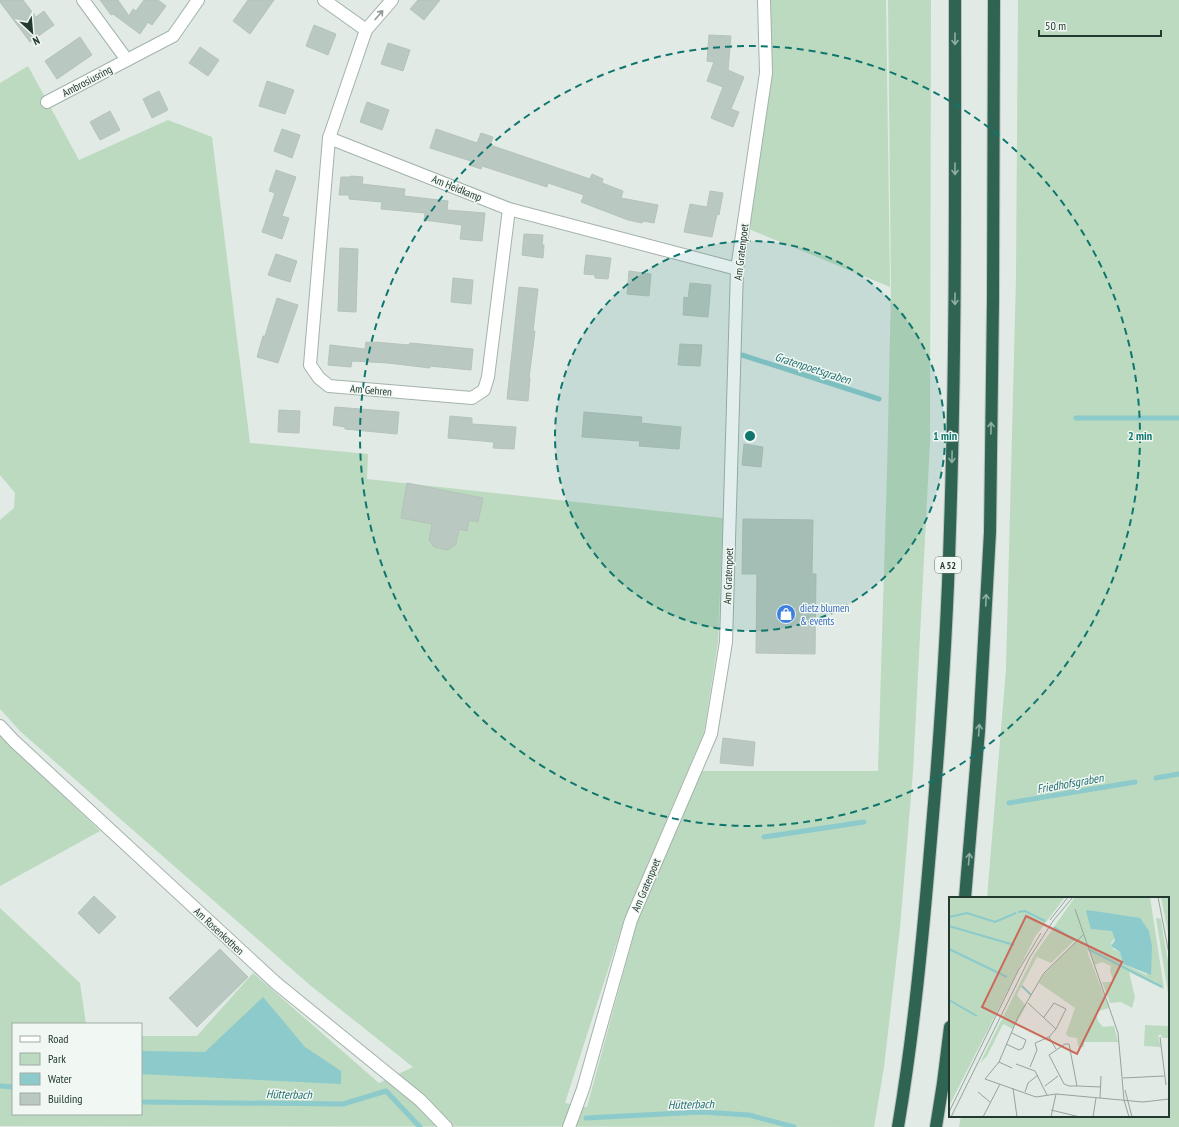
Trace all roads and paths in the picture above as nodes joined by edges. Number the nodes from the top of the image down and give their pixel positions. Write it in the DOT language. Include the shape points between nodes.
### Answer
graph roads {
  1 [pos="83,0"];
  2 [pos="198,0"];
  3 [pos="324,0"];
  4 [pos="392,0"];
  5 [pos="764,0"];
  6 [pos="955,0"];
  7 [pos="994,0"];
  8 [pos="366,30"];
  9 [pos="127,60"];
  10 [pos="47,102"];
  11 [pos="328,138"];
  12 [pos="509,209"];
  13 [pos="737,269"];
  14 [pos="0,726"];
  15 [pos="966,897"];
  16 [pos="949,1035"];
  17 [pos="446,1127"];
  18 [pos="569,1127"];
  19 [pos="898,1127"];
  20 [pos="936,1127"];
  1 -- 9 [label="street"];
  2 -- 9 [label="street, Ambrosiusring" via="173,36"];
  3 -- 8 [label="street"];
  8 -- 4 [label="street, one-way"];
  5 -- 13 [label="street, Am Gratenpoet" via="766,73"];
  6 -- 19 [label="highway, A 52, one-way" via="955,299 951,505 940,734 907,1075"];
  15 -- 7 [label="highway, one-way" via="979,731 990,532"];
  8 -- 11 [label="street"];
  9 -- 10 [label="street, Ambrosiusring"];
  11 -- 12 [label="street, Am Heidkamp"];
  11 -- 12 [label="street, Am Gehren" via="310,365 319,378 329,386 472,398 484,390 488,377"];
  12 -- 13 [label="street, Am Heidkamp"];
  13 -- 18 [label="street, Am Gratenpoet" via="726,642 710,734 631,920"];
  14 -- 17 [label="street, Am Rosenkothen" via="276,984 420,1100"];
  16 -- 20 [label="highway"];
}
